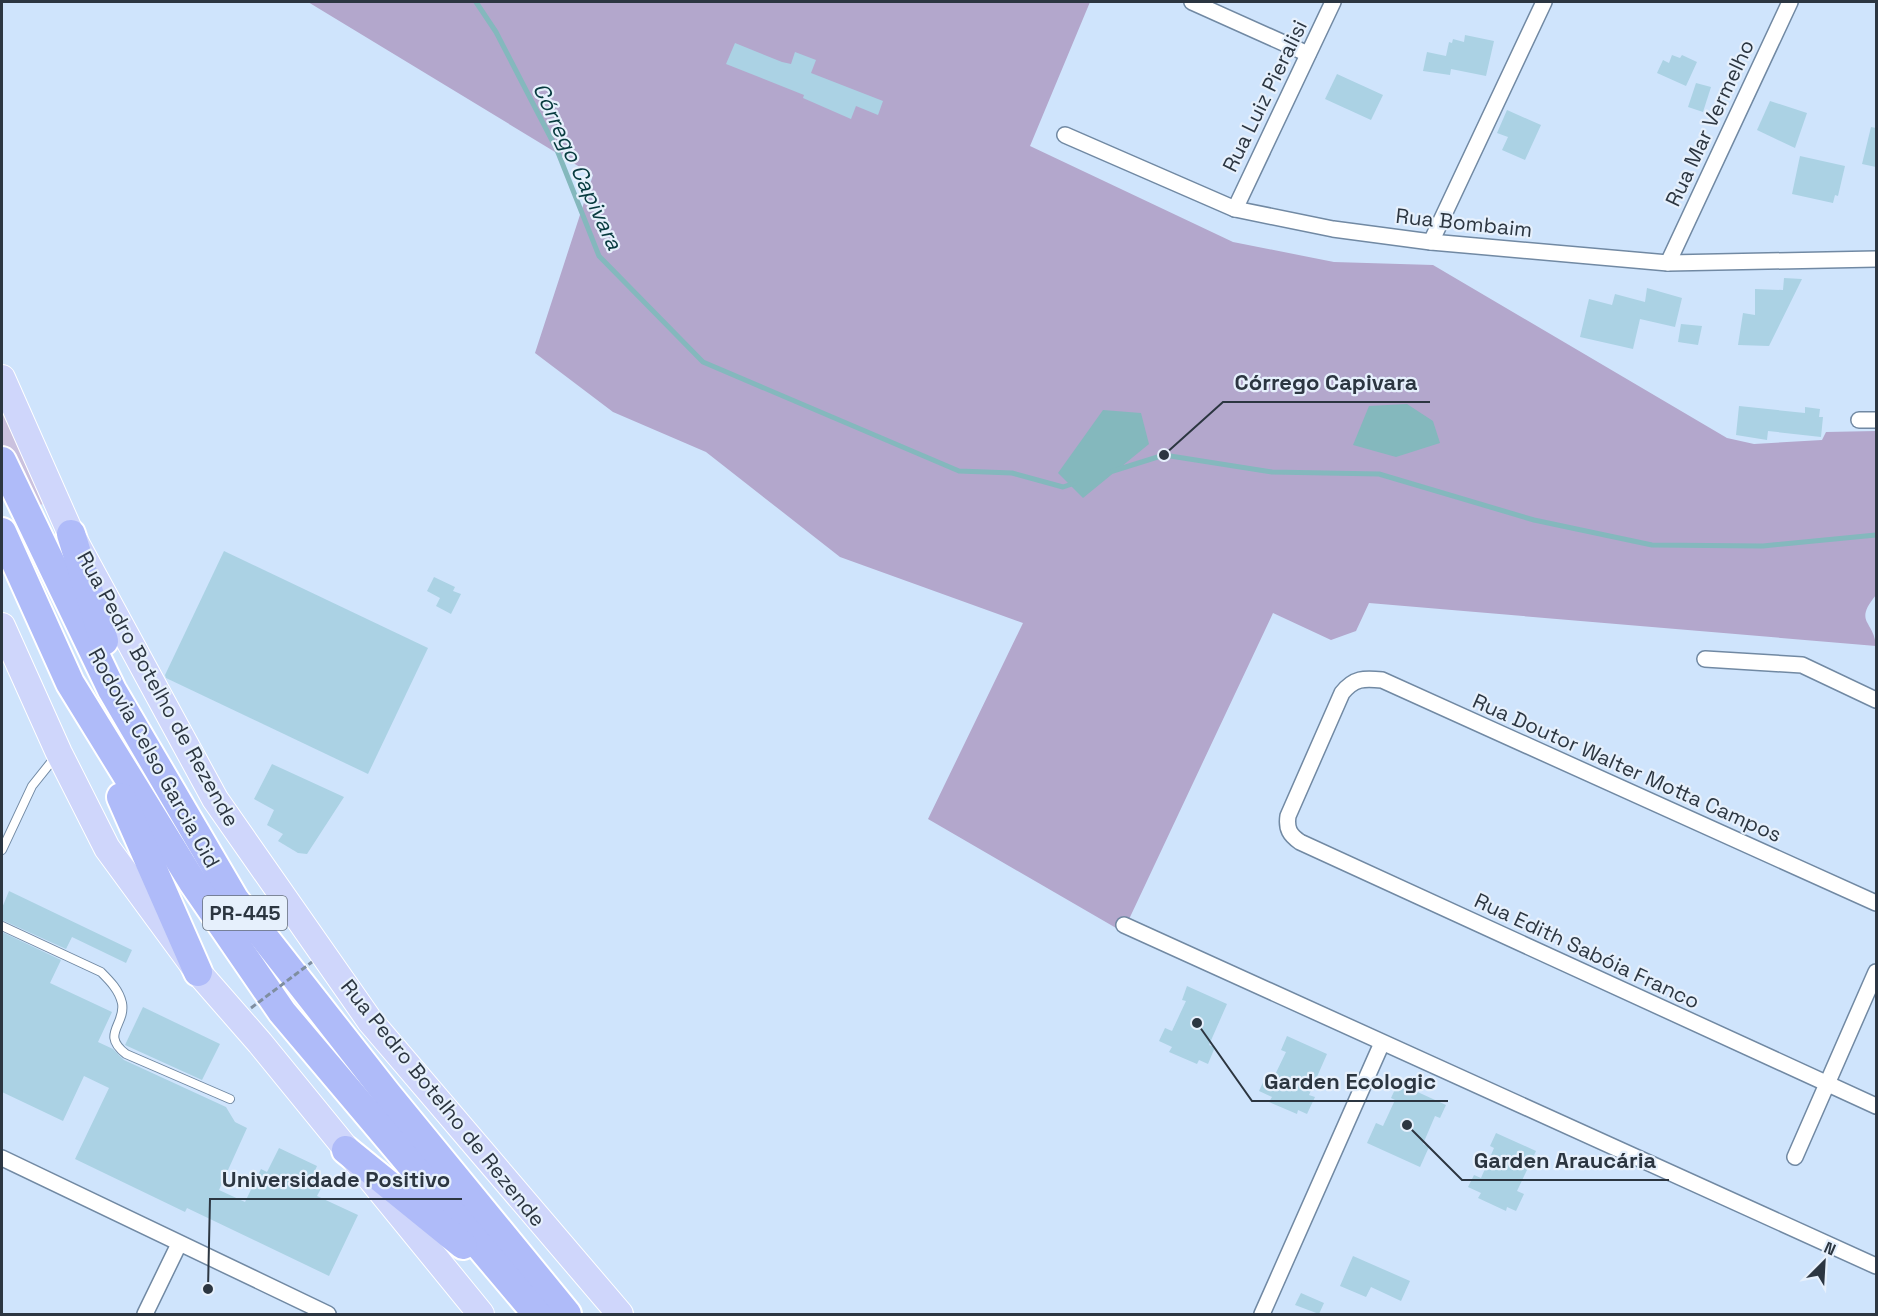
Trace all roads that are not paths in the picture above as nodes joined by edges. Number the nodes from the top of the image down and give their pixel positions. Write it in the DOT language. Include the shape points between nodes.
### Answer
graph roads {
  1 [pos="1192,2"];
  2 [pos="1334,2"];
  3 [pos="1544,2"];
  4 [pos="1790,2"];
  5 [pos="1308,54"];
  6 [pos="1065,135"];
  7 [pos="1235,209"];
  8 [pos="1431,242"];
  9 [pos="1876,259"];
  10 [pos="1668,263"];
  11 [pos="2,378"];
  12 [pos="1860,420"];
  13 [pos="1876,420"];
  14 [pos="2,461"];
  15 [pos="2,532"];
  16 [pos="71,534"];
  17 [pos="2,626"];
  18 [pos="1704,659"];
  19 [pos="1358,679"];
  20 [pos="70,683"];
  21 [pos="1876,700"];
  22 [pos="127,714"];
  23 [pos="59,753"];
  24 [pos="2,850"];
  25 [pos="1876,903"];
  26 [pos="1124,925"];
  27 [pos="2,926"];
  28 [pos="198,972"];
  29 [pos="1876,972"];
  30 [pos="1382,1043"];
  31 [pos="1827,1083"];
  32 [pos="230,1099"];
  33 [pos="1876,1106"];
  34 [pos="346,1150"];
  35 [pos="1795,1156"];
  36 [pos="2,1158"];
  37 [pos="179,1244"];
  38 [pos="1876,1266"];
  39 [pos="518,1290"];
  40 [pos="145,1314"];
  41 [pos="327,1314"];
  42 [pos="481,1314"];
  43 [pos="537,1314"];
  44 [pos="567,1314"];
  45 [pos="620,1314"];
  46 [pos="1262,1314"];
  1 -- 5 [label="street"];
  2 -- 5 [label="street, Rua Luiz Pieralisi"];
  3 -- 8 [label="street"];
  4 -- 10 [label="street, Rua Mar Vermelho"];
  5 -- 7 [label="street, Rua Luiz Pieralisi"];
  6 -- 7 [label="street, Rua Bombaim"];
  7 -- 8 [label="street, Rua Bombaim" via="1333,229"];
  8 -- 10 [label="street, Rua Bombaim"];
  9 -- 10 [label="street, Rua Bombaim"];
  11 -- 16 [label="main road, Rua Pedro Botelho de Rezende"];
  12 -- 13 [label="street"];
  14 -- 22 [label="highway, Rodovia Celso Garcia Cid / PR-445"];
  15 -- 20 [label="highway, Rodovia Celso Garcia Cid / PR-445"];
  16 -- 22 [label="highway"];
  16 -- 45 [label="main road, Rua Pedro Botelho de Rezende" via="215,799 370,1021"];
  17 -- 23 [label="main road"];
  18 -- 21 [label="street" via="1802,665"];
  19 -- 25 [label="street, Rua Doutor Walter Motta Campos" via="1382,680"];
  19 -- 31 [label="street, Rua Edith Sabóia Franco" via="1342,693 1292,806 1287,827 1291,836"];
  20 -- 28 [label="highway"];
  20 -- 39 [label="highway, Rodovia Celso Garcia Cid / PR-445" via="180,863 282,1012"];
  22 -- 44 [label="highway, Rodovia Celso Garcia Cid / PR-445" via="235,900"];
  23 -- 24 [label="lane" via="32,786"];
  23 -- 28 [label="main road" via="107,848"];
  26 -- 30 [label="street"];
  27 -- 32 [label="lane" via="101,972 113,984 122,1005 114,1037 117,1047 126,1054"];
  28 -- 34 [label="main road"];
  29 -- 31 [label="street"];
  30 -- 38 [label="street"];
  30 -- 46 [label="street"];
  31 -- 33 [label="street, Rua Edith Sabóia Franco"];
  31 -- 35 [label="street"];
  34 -- 39 [label="highway"];
  34 -- 42 [label="main road"];
  36 -- 37 [label="street"];
  37 -- 40 [label="street"];
  37 -- 41 [label="street"];
  39 -- 43 [label="highway, Rodovia Celso Garcia Cid / PR-445"];
}
